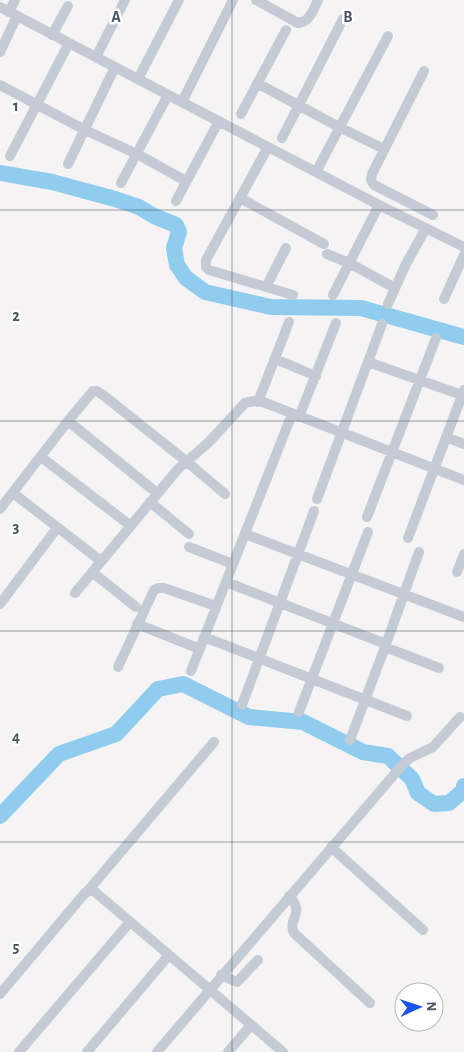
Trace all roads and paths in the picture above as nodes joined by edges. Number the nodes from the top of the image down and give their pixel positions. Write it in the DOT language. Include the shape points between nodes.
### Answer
graph roads {
  1 [pos="15,0"];
  2 [pos="126,0"];
  3 [pos="179,0"];
  4 [pos="233,0"];
  5 [pos="318,0"];
  6 [pos="260,1"];
  7 [pos="68,6"];
  8 [pos="9,12"];
  9 [pos="343,19"];
  10 [pos="286,30"];
  11 [pos="52,35"];
  12 [pos="388,36"];
  13 [pos="69,43"];
  14 [pos="0,52"];
  15 [pos="96,57"];
  16 [pos="115,68"];
  17 [pos="424,71"];
  18 [pos="138,79"];
  19 [pos="257,83"];
  20 [pos="0,84"];
  21 [pos="168,95"];
  22 [pos="182,102"];
  23 [pos="37,104"];
  24 [pos="298,105"];
  25 [pos="241,114"];
  26 [pos="219,121"];
  27 [pos="339,127"];
  28 [pos="85,130"];
  29 [pos="282,138"];
  30 [pos="268,147"];
  31 [pos="384,149"];
  32 [pos="137,154"];
  33 [pos="10,156"];
  34 [pos="68,164"];
  35 [pos="316,172"];
  36 [pos="186,182"];
  37 [pos="122,184"];
  38 [pos="240,198"];
  39 [pos="176,201"];
  40 [pos="379,205"];
  41 [pos="433,215"];
  42 [pos="426,228"];
  43 [pos="464,247"];
  44 [pos="286,248"];
  45 [pos="464,254"];
  46 [pos="349,263"];
  47 [pos="266,287"];
  48 [pos="396,288"];
  49 [pos="292,295"];
  50 [pos="333,295"];
  51 [pos="444,299"];
  52 [pos="388,304"];
  53 [pos="289,322"];
  54 [pos="336,323"];
  55 [pos="382,324"];
  56 [pos="436,338"];
  57 [pos="275,358"];
  58 [pos="368,362"];
  59 [pos="316,376"];
  60 [pos="420,379"];
  61 [pos="463,393"];
  62 [pos="258,402"];
  63 [pos="296,416"];
  64 [pos="68,421"];
  65 [pos="342,433"];
  66 [pos="446,437"];
  67 [pos="464,444"];
  68 [pos="392,453"];
  69 [pos="41,457"];
  70 [pos="186,461"];
  71 [pos="434,468"];
  72 [pos="464,480"];
  73 [pos="13,493"];
  74 [pos="157,493"];
  75 [pos="225,494"];
  76 [pos="317,499"];
  77 [pos="150,502"];
  78 [pos="0,510"];
  79 [pos="314,511"];
  80 [pos="367,517"];
  81 [pos="131,526"];
  82 [pos="57,528"];
  83 [pos="368,532"];
  84 [pos="189,534"];
  85 [pos="245,534"];
  86 [pos="408,538"];
  87 [pos="189,547"];
  88 [pos="419,552"];
  89 [pos="299,554"];
  90 [pos="464,554"];
  91 [pos="101,561"];
  92 [pos="233,564"];
  93 [pos="92,572"];
  94 [pos="457,572"];
  95 [pos="351,575"];
  96 [pos="226,582"];
  97 [pos="75,593"];
  98 [pos="404,594"];
  99 [pos="280,603"];
  100 [pos="0,604"];
  101 [pos="216,606"];
  102 [pos="136,607"];
  103 [pos="464,617"];
  104 [pos="137,624"];
  105 [pos="333,624"];
  106 [pos="204,636"];
  107 [pos="385,645"];
  108 [pos="200,649"];
  109 [pos="260,657"];
  110 [pos="118,667"];
  111 [pos="439,668"];
  112 [pos="191,671"];
  113 [pos="311,678"];
  114 [pos="365,698"];
  115 [pos="242,705"];
  116 [pos="299,712"];
  117 [pos="407,716"];
  118 [pos="460,717"];
  119 [pos="350,740"];
  120 [pos="214,742"];
  121 [pos="331,847"];
  122 [pos="85,893"];
  123 [pos="289,896"];
  124 [pos="130,922"];
  125 [pos="423,930"];
  126 [pos="170,955"];
  127 [pos="258,960"];
  128 [pos="221,975"];
  129 [pos="210,989"];
  130 [pos="0,994"];
  131 [pos="370,1003"];
  132 [pos="251,1025"];
  133 [pos="19,1052"];
  134 [pos="87,1052"];
  135 [pos="157,1052"];
  136 [pos="228,1052"];
  137 [pos="283,1052"];
  1 -- 8 [label="street"];
  2 -- 15 [label="street"];
  3 -- 18 [label="street"];
  4 -- 22 [label="street"];
  5 -- 6 [label="street" via="304,23 298,23"];
  7 -- 11 [label="street"];
  8 -- 11 [label="street"];
  8 -- 14 [label="street"];
  9 -- 24 [label="street"];
  10 -- 19 [label="street"];
  11 -- 13 [label="street"];
  12 -- 27 [label="street"];
  13 -- 15 [label="street"];
  13 -- 23 [label="street"];
  15 -- 16 [label="street"];
  16 -- 18 [label="street"];
  16 -- 28 [label="street"];
  17 -- 31 [label="street"];
  18 -- 21 [label="street"];
  19 -- 24 [label="street"];
  19 -- 25 [label="street"];
  20 -- 23 [label="street"];
  21 -- 22 [label="street"];
  21 -- 32 [label="street"];
  22 -- 26 [label="street"];
  23 -- 28 [label="street"];
  23 -- 33 [label="street"];
  24 -- 27 [label="street"];
  24 -- 29 [label="street"];
  26 -- 30 [label="street"];
  26 -- 36 [label="street"];
  27 -- 31 [label="street"];
  27 -- 35 [label="street"];
  28 -- 32 [label="street"];
  28 -- 34 [label="street"];
  30 -- 35 [label="street"];
  30 -- 38 [label="street"];
  31 -- 41 [label="street" via="370,180"];
  32 -- 36 [label="street"];
  32 -- 37 [label="street"];
  35 -- 40 [label="street"];
  36 -- 39 [label="street"];
  38 -- 46 [label="street"];
  38 -- 47 [label="street" via="206,260 206,267"];
  40 -- 42 [label="street"];
  40 -- 46 [label="street"];
  42 -- 43 [label="street"];
  42 -- 48 [label="street"];
  44 -- 47 [label="street"];
  45 -- 51 [label="street"];
  46 -- 48 [label="street"];
  46 -- 50 [label="street"];
  47 -- 49 [label="street"];
  48 -- 52 [label="street"];
  53 -- 57 [label="street"];
  54 -- 59 [label="street"];
  55 -- 58 [label="street"];
  56 -- 60 [label="street"];
  57 -- 59 [label="street"];
  57 -- 62 [label="street"];
  58 -- 60 [label="street"];
  58 -- 65 [label="street"];
  59 -- 63 [label="street"];
  60 -- 61 [label="street"];
  60 -- 68 [label="street"];
  61 -- 66 [label="street"];
  62 -- 63 [label="street"];
  62 -- 70 [label="street" via="246,403"];
  63 -- 65 [label="street"];
  63 -- 85 [label="street"];
  64 -- 69 [label="street"];
  64 -- 70 [label="street" via="90,393 97,391"];
  64 -- 74 [label="street"];
  65 -- 68 [label="street"];
  65 -- 76 [label="street"];
  66 -- 67 [label="street"];
  66 -- 71 [label="street"];
  68 -- 71 [label="street"];
  68 -- 80 [label="street"];
  69 -- 73 [label="street"];
  69 -- 81 [label="street"];
  70 -- 74 [label="street"];
  70 -- 75 [label="street"];
  71 -- 72 [label="street"];
  71 -- 86 [label="street"];
  73 -- 78 [label="street"];
  73 -- 82 [label="street"];
  74 -- 77 [label="street"];
  77 -- 81 [label="street"];
  77 -- 84 [label="street"];
  79 -- 89 [label="street"];
  81 -- 91 [label="street"];
  82 -- 91 [label="street"];
  82 -- 100 [label="street"];
  83 -- 95 [label="street"];
  85 -- 89 [label="street"];
  85 -- 92 [label="street"];
  87 -- 92 [label="street"];
  88 -- 98 [label="street"];
  89 -- 95 [label="street"];
  89 -- 99 [label="street"];
  90 -- 94 [label="street"];
  91 -- 93 [label="street"];
  92 -- 96 [label="street"];
  93 -- 97 [label="street"];
  93 -- 102 [label="street"];
  95 -- 98 [label="street"];
  95 -- 105 [label="street"];
  96 -- 99 [label="street"];
  96 -- 101 [label="street"];
  98 -- 103 [label="street"];
  98 -- 107 [label="street"];
  99 -- 105 [label="street"];
  99 -- 109 [label="street"];
  101 -- 104 [label="street" via="158,588 151,595"];
  101 -- 106 [label="street"];
  104 -- 108 [label="street"];
  104 -- 110 [label="street"];
  105 -- 107 [label="street"];
  105 -- 113 [label="street"];
  106 -- 108 [label="street"];
  106 -- 109 [label="street"];
  107 -- 111 [label="street"];
  107 -- 114 [label="street"];
  108 -- 112 [label="street"];
  109 -- 113 [label="street"];
  109 -- 115 [label="street"];
  113 -- 114 [label="street"];
  113 -- 116 [label="street"];
  114 -- 117 [label="street"];
  114 -- 119 [label="street"];
  118 -- 121 [label="street" via="433,747 404,763"];
  120 -- 122 [label="street"];
  121 -- 123 [label="street"];
  121 -- 125 [label="street"];
  122 -- 124 [label="street" via="94,891"];
  122 -- 130 [label="street"];
  123 -- 128 [label="street"];
  123 -- 131 [label="street" via="297,907 292,926 294,933"];
  124 -- 126 [label="street"];
  124 -- 133 [label="street"];
  126 -- 129 [label="street"];
  126 -- 134 [label="street"];
  127 -- 128 [label="street" via="237,982"];
  128 -- 129 [label="street"];
  129 -- 132 [label="street"];
  129 -- 135 [label="street"];
  132 -- 136 [label="street"];
  132 -- 137 [label="street"];
}
